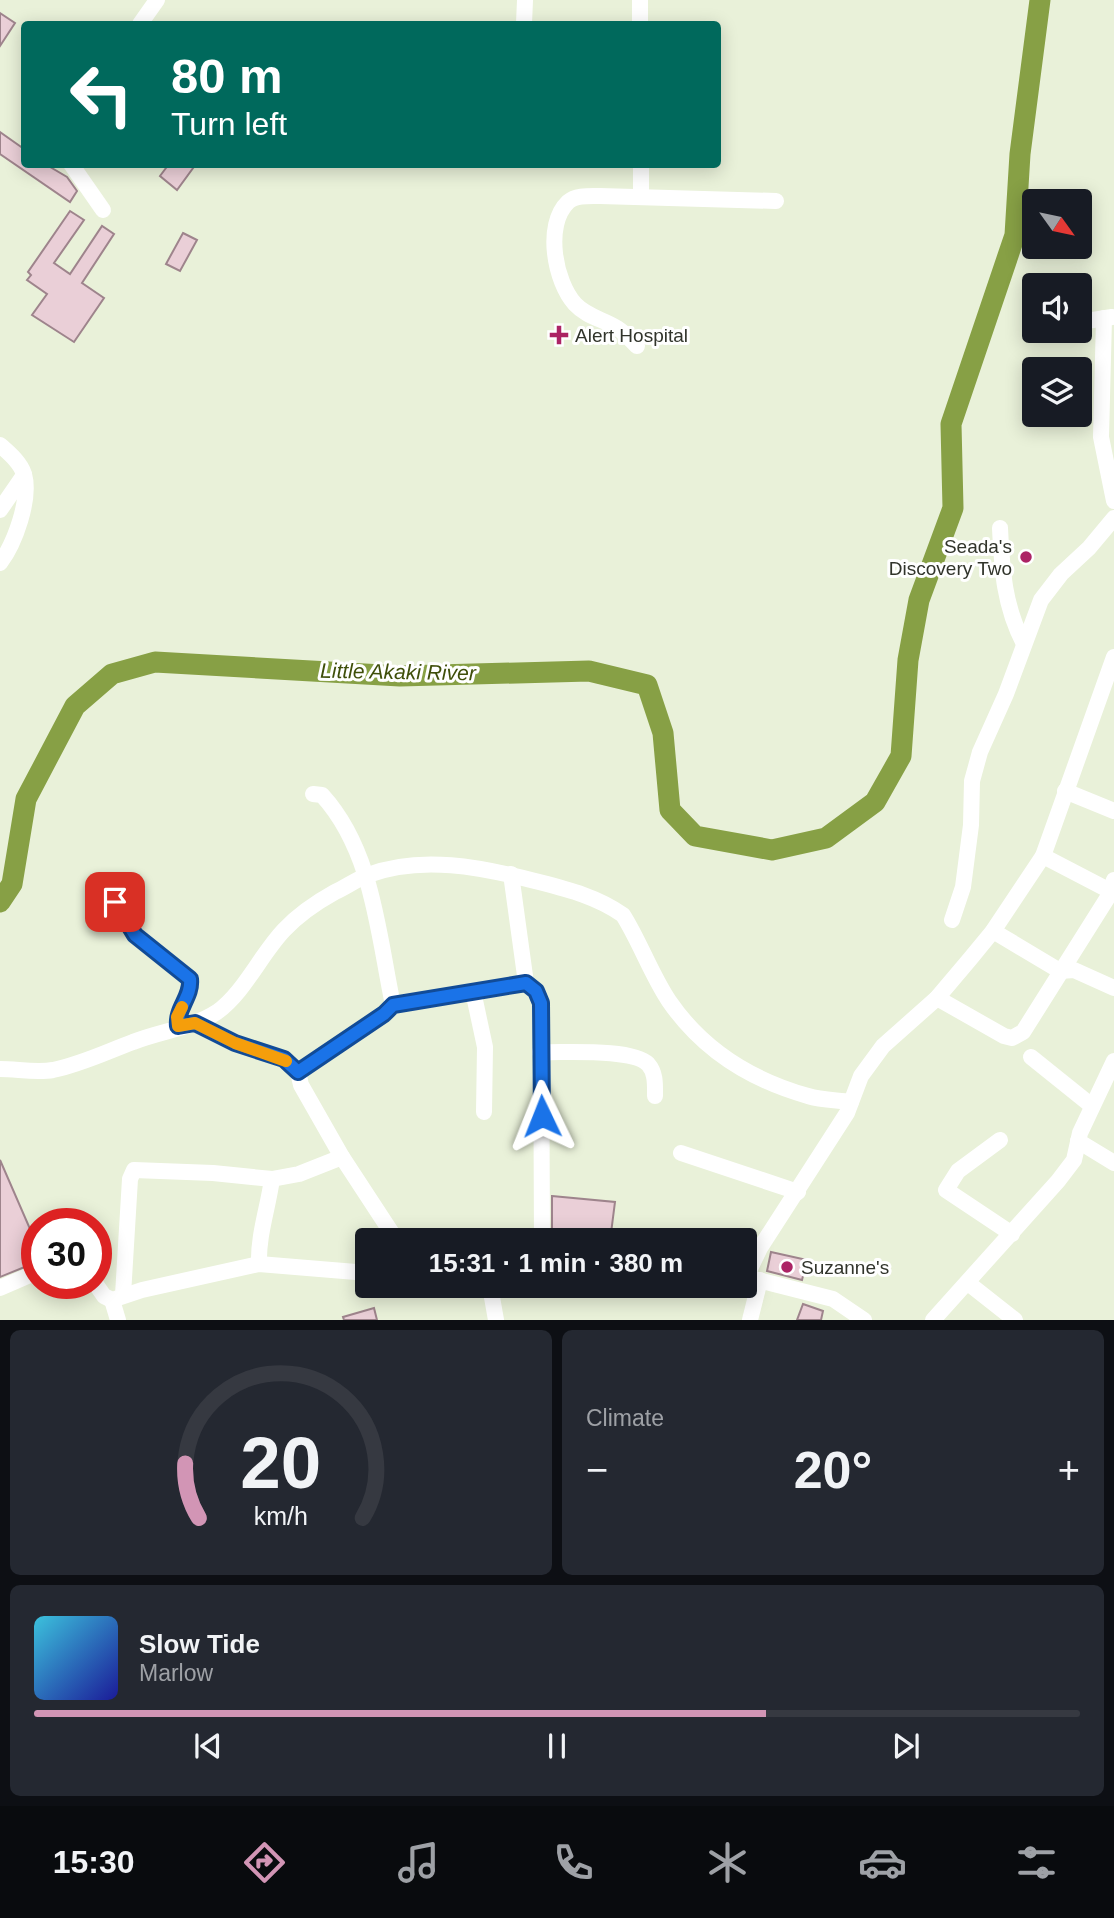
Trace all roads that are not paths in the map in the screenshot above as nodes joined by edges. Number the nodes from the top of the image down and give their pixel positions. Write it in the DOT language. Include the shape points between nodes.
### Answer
graph roads {
  1 [pos="157,0"];
  2 [pos="525,0"];
  3 [pos="640,0"];
  4 [pos="143,21"];
  5 [pos="524,21"];
  6 [pos="640,21"];
  7 [pos="74,168"];
  8 [pos="641,168"];
  9 [pos="641,197"];
  10 [pos="775,201"];
  11 [pos="103,210"];
  12 [pos="1109,317"];
  13 [pos="637,346"];
  14 [pos="0,444"];
  15 [pos="24,475"];
  16 [pos="1114,501"];
  17 [pos="0,510"];
  18 [pos="1114,518"];
  19 [pos="1000,528"];
  20 [pos="0,563"];
  21 [pos="1024,644"];
  22 [pos="1114,657"];
  23 [pos="1065,791"];
  24 [pos="313,794"];
  25 [pos="1114,811"];
  26 [pos="1043,856"];
  27 [pos="511,874"];
  28 [pos="366,875"];
  29 [pos="1112,888"];
  30 [pos="115,902"];
  31 [pos="952,920"];
  32 [pos="993,931"];
  33 [pos="1060,971"];
  34 [pos="526,983"];
  35 [pos="1114,988"];
  36 [pos="473,991"];
  37 [pos="937,998"];
  38 [pos="393,1005"];
  39 [pos="195,1023"];
  40 [pos="178,1026"];
  41 [pos="540,1052"];
  42 [pos="1031,1057"];
  43 [pos="1114,1061"];
  44 [pos="6,1069"];
  45 [pos="298,1072"];
  46 [pos="656,1096"];
  47 [pos="850,1102"];
  48 [pos="1092,1106"];
  49 [pos="484,1112"];
  50 [pos="1000,1140"];
  51 [pos="1078,1141"];
  52 [pos="681,1153"];
  53 [pos="342,1157"];
  54 [pos="1114,1163"];
  55 [pos="272,1179"];
  56 [pos="798,1192"];
  57 [pos="388,1228"];
  58 [pos="542,1228"];
  59 [pos="1012,1234"];
  60 [pos="757,1257"];
  61 [pos="259,1264"];
  62 [pos="355,1272"];
  63 [pos="21,1279"];
  64 [pos="757,1280"];
  65 [pos="968,1283"];
  66 [pos="0,1288"];
  67 [pos="112,1297"];
  68 [pos="118,1298"];
  69 [pos="492,1298"];
  70 [pos="750,1298"];
  71 [pos="118,1320"];
  72 [pos="496,1320"];
  73 [pos="750,1320"];
  74 [pos="864,1320"];
  75 [pos="933,1320"];
  76 [pos="1015,1320"];
  1 -- 4 [label="street"];
  2 -- 5 [label="street"];
  3 -- 6 [label="street"];
  7 -- 11 [label="street"];
  8 -- 9 [label="street"];
  9 -- 10 [label="street"];
  9 -- 13 [label="street" via="577,197 561,213 555,239 564,290 585,313 617,328"];
  12 -- 16 [label="street" via="1101,437"];
  14 -- 15 [label="street"];
  15 -- 17 [label="street"];
  15 -- 20 [label="street" via="26,494 18,529"];
  18 -- 21 [label="street" via="1047,591"];
  19 -- 21 [label="street" via="1008,611"];
  21 -- 31 [label="street" via="972,781 963,887"];
  22 -- 23 [label="street"];
  23 -- 25 [label="street"];
  23 -- 26 [label="street"];
  24 -- 28 [label="street" via="322,795 333,807 359,852"];
  26 -- 29 [label="street"];
  26 -- 32 [label="street"];
  27 -- 28 [label="street" via="422,865"];
  27 -- 34 [label="street"];
  27 -- 47 [label="street" via="592,897 623,915 667,998 694,1035 731,1062 808,1097"];
  28 -- 38 [label="street"];
  28 -- 39 [label="street" via="321,900 285,929 236,994"];
  29 -- 33 [label="street"];
  30 -- 40 [label="street" via="141,940 190,979"];
  32 -- 33 [label="street"];
  32 -- 37 [label="street"];
  33 -- 35 [label="street" via="1074,970"];
  33 -- 37 [label="street" via="1034,1017 1012,1038"];
  34 -- 36 [label="street"];
  34 -- 41 [label="street" via="541,1003"];
  36 -- 38 [label="street"];
  36 -- 49 [label="street" via="485,1047"];
  37 -- 47 [label="street" via="883,1046 861,1076"];
  38 -- 45 [label="street"];
  39 -- 40 [label="street"];
  39 -- 45 [label="street" via="235,1043 284,1059"];
  40 -- 44 [label="street" via="86,1062 50,1070"];
  41 -- 46 [label="street" via="632,1056 648,1064"];
  41 -- 58 [label="street"];
  42 -- 48 [label="street"];
  43 -- 48 [label="street"];
  45 -- 53 [label="street"];
  47 -- 56 [label="street"];
  48 -- 51 [label="street"];
  50 -- 59 [label="street" via="958,1171 946,1190"];
  51 -- 54 [label="street"];
  51 -- 59 [label="street" via="1074,1160"];
  52 -- 56 [label="street"];
  53 -- 55 [label="street"];
  53 -- 57 [label="street"];
  55 -- 61 [label="street" via="265,1223 258,1236"];
  55 -- 68 [label="street" via="134,1170"];
  56 -- 60 [label="street"];
  59 -- 65 [label="street"];
  61 -- 62 [label="street"];
  61 -- 68 [label="street"];
  63 -- 66 [label="street"];
  64 -- 74 [label="street" via="833,1298"];
  65 -- 75 [label="street"];
  65 -- 76 [label="street"];
  67 -- 68 [label="street"];
  68 -- 71 [label="street"];
  69 -- 72 [label="street"];
  70 -- 73 [label="street"];
}
